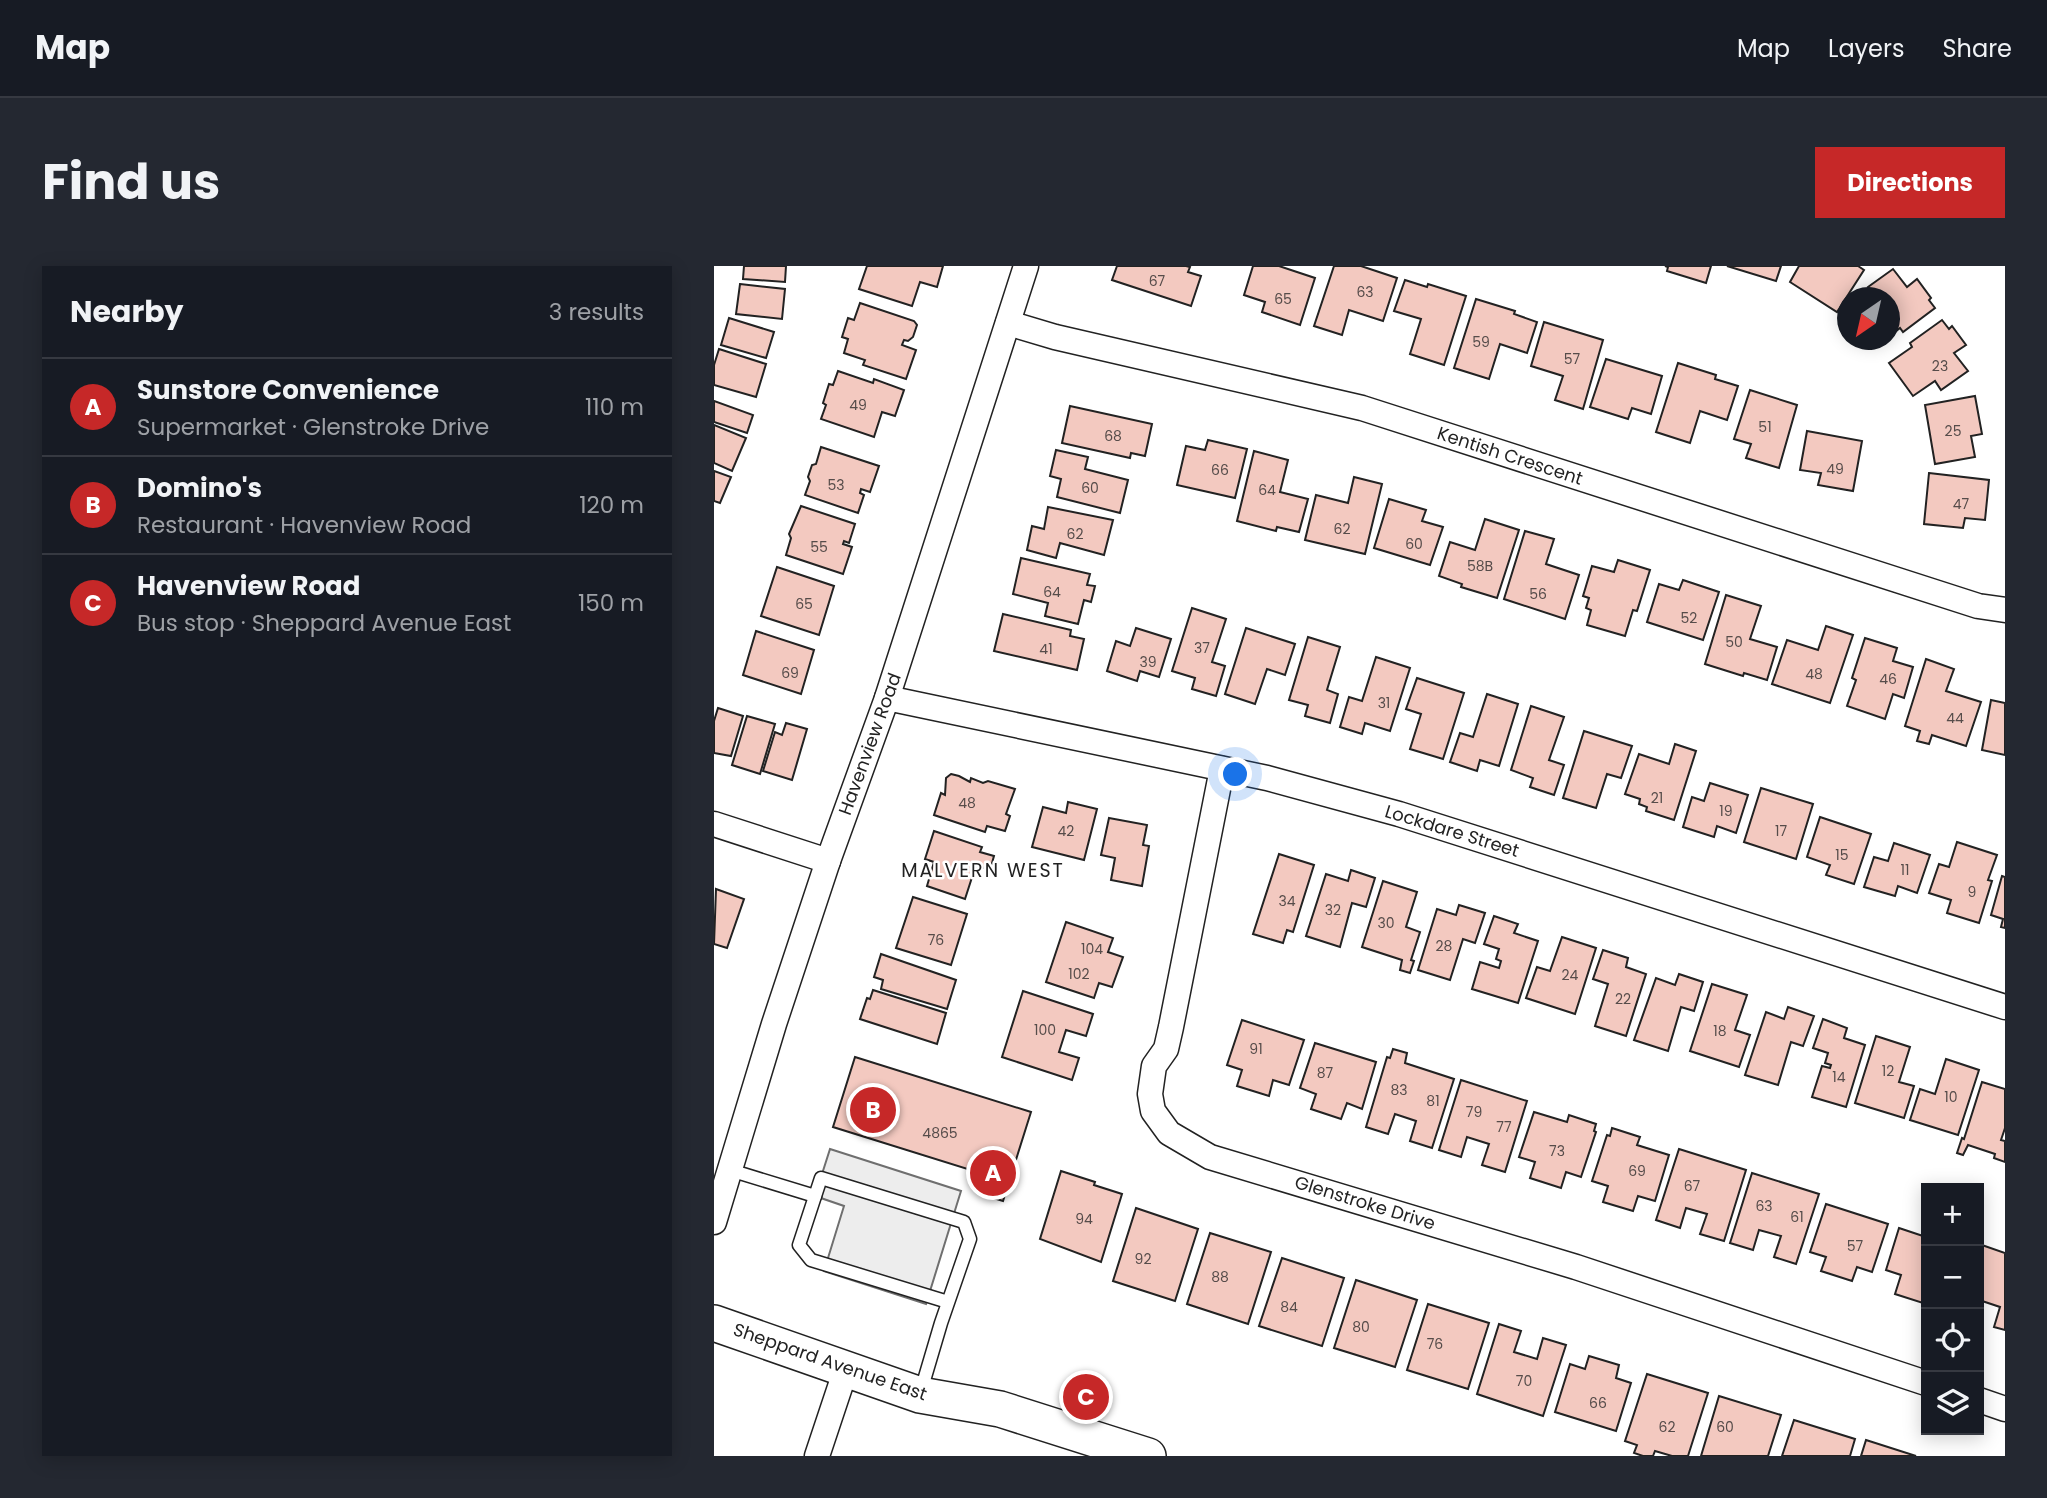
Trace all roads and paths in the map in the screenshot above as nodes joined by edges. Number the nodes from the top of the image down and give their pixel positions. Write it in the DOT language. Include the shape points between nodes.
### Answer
graph roads {
  1 [pos="1026,266"];
  2 [pos="1008,323"];
  3 [pos="2005,610"];
  4 [pos="887,698"];
  5 [pos="1222,769"];
  6 [pos="714,824"];
  7 [pos="828,860"];
  8 [pos="2005,1007"];
  9 [pos="730,1170"];
  10 [pos="815,1196"];
  11 [pos="714,1222"];
  12 [pos="948,1302"];
  13 [pos="714,1323"];
  14 [pos="846,1369"];
  15 [pos="1921,1381"];
  16 [pos="920,1395"];
  17 [pos="1984,1403"];
  18 [pos="2005,1409"];
  19 [pos="817,1456"];
  20 [pos="1148,1456"];
  1 -- 2 [label="street, Havenview Road"];
  2 -- 3 [label="street, Kentish Crescent" via="1362,408 1978,606"];
  2 -- 4 [label="street, Havenview Road"];
  4 -- 5 [label="street, Lockdare Street"];
  4 -- 7 [label="street, Havenview Road"];
  5 -- 8 [label="street, Lockdare Street" via="1399,814"];
  5 -- 15 [label="street, Glenstroke Drive" via="1166,1049 1154,1066 1153,1111 1169,1132 1210,1157 1576,1267"];
  6 -- 7 [label="street"];
  7 -- 9 [label="street, Havenview Road"];
  9 -- 10 [label="lane"];
  9 -- 11 [label="street, Havenview Road"];
  10 -- 12 [label="lane" via="799,1245 811,1260"];
  10 -- 12 [label="lane" via="821,1178 964,1222 970,1239"];
  12 -- 16 [label="lane"];
  13 -- 14 [label="main road, Sheppard Avenue East"];
  14 -- 16 [label="main road, Sheppard Avenue East"];
  14 -- 19 [label="street"];
  16 -- 20 [label="main road, Sheppard Avenue East" via="1000,1409"];
  17 -- 18 [label="street"];
}
